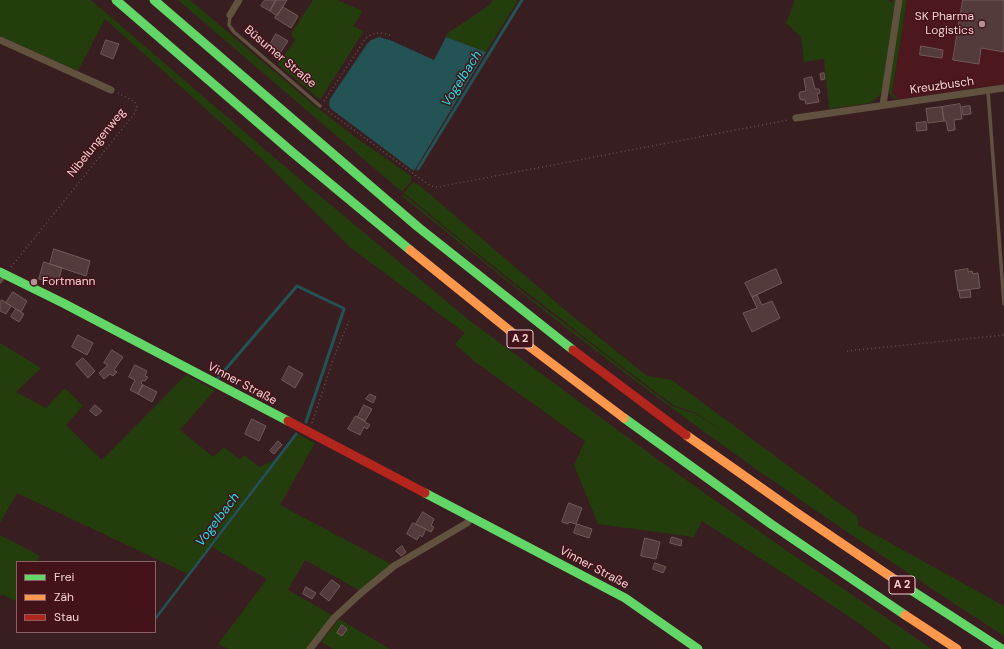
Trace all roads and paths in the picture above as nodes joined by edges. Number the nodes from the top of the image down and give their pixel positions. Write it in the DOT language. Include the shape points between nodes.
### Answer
graph roads {
  1 [pos="116,0"];
  2 [pos="154,0"];
  3 [pos="239,0"];
  4 [pos="899,0"];
  5 [pos="230,15"];
  6 [pos="393,36"];
  7 [pos="0,40"];
  8 [pos="1004,88"];
  9 [pos="111,90"];
  10 [pos="988,91"];
  11 [pos="883,105"];
  12 [pos="320,106"];
  13 [pos="796,118"];
  14 [pos="2,276"];
  15 [pos="1004,304"];
  16 [pos="349,321"];
  17 [pos="1004,335"];
  18 [pos="847,351"];
  19 [pos="309,432"];
  20 [pos="472,518"];
  21 [pos="695,648"];
  22 [pos="310,649"];
  23 [pos="957,649"];
  24 [pos="1002,649"];
  1 -- 23 [label="main road, A 2" via="395,238 551,363 731,496"];
  2 -- 24 [label="main road, A 2" via="448,251 612,379 725,463 834,539"];
  3 -- 5 [label="street, Büsumer Straße"];
  4 -- 11 [label="street"];
  5 -- 12 [label="lane, Büsumer Straße" via="230,25 234,32"];
  6 -- 12 [label="path" via="375,33 366,38"];
  7 -- 9 [label="street, Nibelungenweg"];
  8 -- 10 [label="street, Kreuzbusch"];
  9 -- 14 [label="path, Nibelungenweg" via="135,102 135,113"];
  10 -- 11 [label="street, Kreuzbusch"];
  10 -- 15 [label="lane"];
  11 -- 13 [label="street, Kreuzbusch"];
  12 -- 13 [label="path" via="424,182 438,187"];
  14 -- 19 [label="main road, Vinner Straße" via="63,303"];
  16 -- 19 [label="path"];
  17 -- 18 [label="path"];
  19 -- 20 [label="main road, Vinner Straße"];
  20 -- 21 [label="main road, Vinner Straße" via="625,598"];
  20 -- 22 [label="street" via="394,566 334,618"];
}
